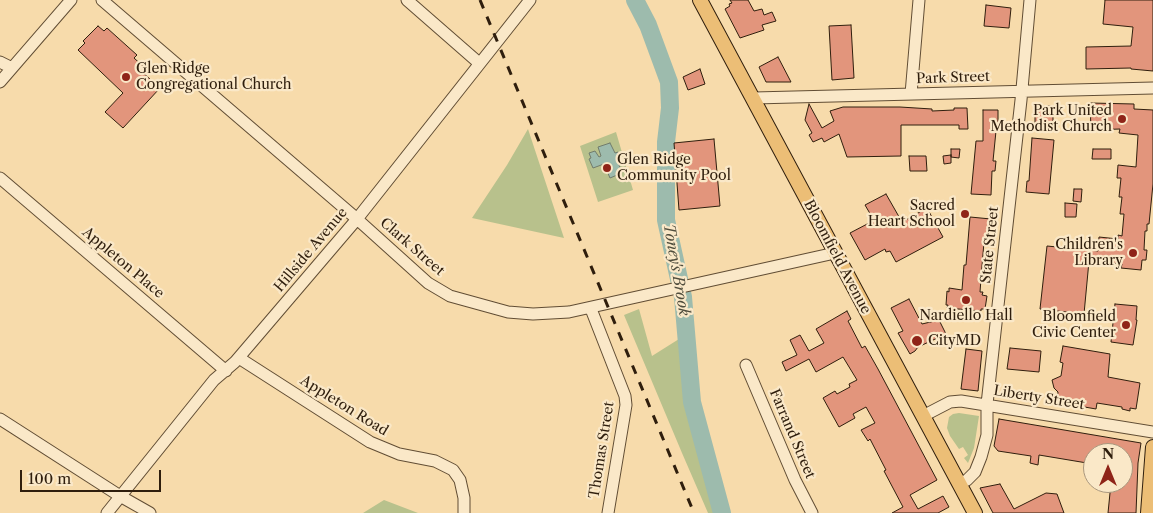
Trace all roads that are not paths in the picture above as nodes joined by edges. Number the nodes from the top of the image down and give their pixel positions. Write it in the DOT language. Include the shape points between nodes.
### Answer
graph roads {
  1 [pos="71,0"];
  2 [pos="102,0"];
  3 [pos="407,0"];
  4 [pos="530,0"];
  5 [pos="700,0"];
  6 [pos="920,0"];
  7 [pos="1030,0"];
  8 [pos="0,62"];
  9 [pos="479,63"];
  10 [pos="12,68"];
  11 [pos="0,82"];
  12 [pos="1153,88"];
  13 [pos="1022,92"];
  14 [pos="911,94"];
  15 [pos="754,98"];
  16 [pos="0,178"];
  17 [pos="358,219"];
  18 [pos="835,253"];
  19 [pos="591,309"];
  20 [pos="239,358"];
  21 [pos="746,365"];
  22 [pos="226,371"];
  23 [pos="987,404"];
  24 [pos="923,416"];
  25 [pos="0,419"];
  26 [pos="1153,432"];
  27 [pos="1153,447"];
  28 [pos="1152,476"];
  29 [pos="959,484"];
  30 [pos="120,496"];
  31 [pos="107,513"];
  32 [pos="150,513"];
  33 [pos="464,513"];
  34 [pos="608,513"];
  35 [pos="812,513"];
  36 [pos="975,513"];
  37 [pos="1148,513"];
  1 -- 10 [label="street"];
  2 -- 17 [label="street, Clark Street"];
  3 -- 9 [label="street"];
  4 -- 9 [label="street, Hillside Avenue"];
  5 -- 15 [label="main road, Bloomfield Avenue"];
  6 -- 14 [label="street"];
  7 -- 13 [label="street, State Street"];
  8 -- 10 [label="street"];
  9 -- 17 [label="street, Hillside Avenue"];
  10 -- 11 [label="street"];
  12 -- 13 [label="street, Park Street"];
  13 -- 14 [label="street, Park Street"];
  13 -- 23 [label="street, State Street"];
  14 -- 15 [label="street, Park Street"];
  15 -- 18 [label="main road, Bloomfield Avenue"];
  16 -- 22 [label="street, Appleton Place"];
  17 -- 19 [label="street, Clark Street" via="428,284 450,296 520,313 551,314"];
  17 -- 20 [label="street, Hillside Avenue"];
  18 -- 19 [label="street, Clark Street"];
  18 -- 24 [label="main road, Bloomfield Avenue"];
  19 -- 34 [label="street, Thomas Street" via="626,405"];
  20 -- 22 [label="street, Hillside Avenue"];
  20 -- 33 [label="street, Appleton Road" via="370,442 399,454 435,461 452,470 460,480"];
  21 -- 35 [label="street, Farrand Street"];
  22 -- 30 [label="street, Hillside Avenue" via="214,380"];
  23 -- 24 [label="street, Liberty Street" via="953,401"];
  23 -- 26 [label="street, Liberty Street"];
  23 -- 29 [label="street, State Street" via="987,435 981,457 971,476"];
  24 -- 29 [label="main road, Bloomfield Avenue"];
  25 -- 30 [label="street"];
  27 -- 28 [label="main road"];
  28 -- 37 [label="main road"];
  29 -- 36 [label="main road, Bloomfield Avenue"];
  30 -- 31 [label="street, Hillside Avenue"];
  30 -- 32 [label="street"];
}
